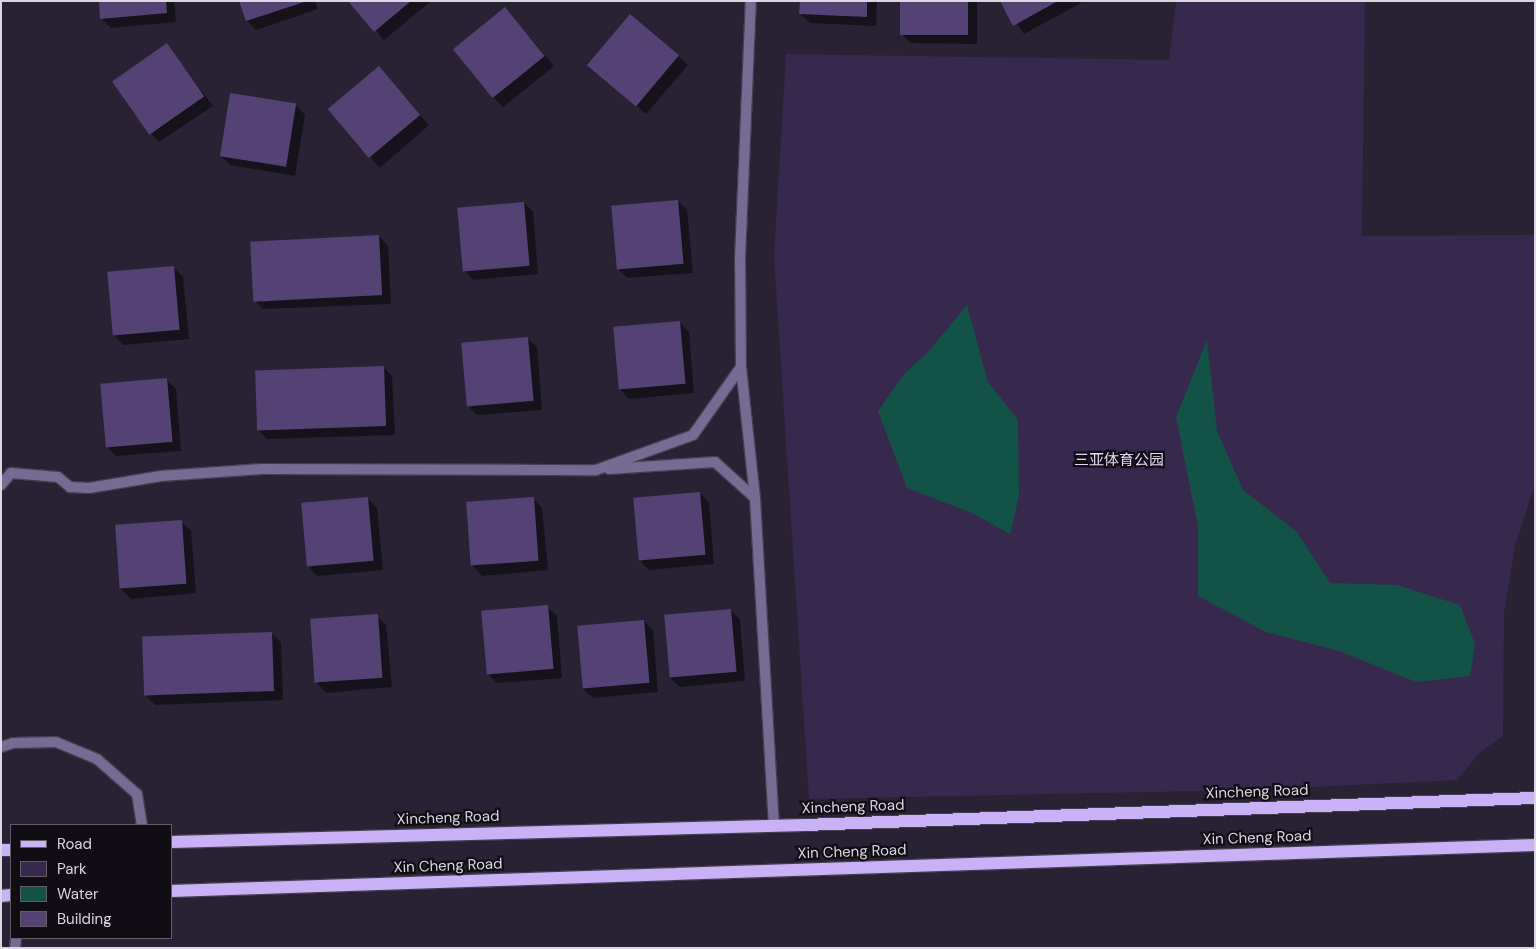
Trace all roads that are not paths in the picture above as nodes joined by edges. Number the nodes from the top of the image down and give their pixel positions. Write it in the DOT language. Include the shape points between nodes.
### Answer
graph roads {
  1 [pos="751,1"];
  2 [pos="741,367"];
  3 [pos="596,470"];
  4 [pos="1,485"];
  5 [pos="755,498"];
  6 [pos="1,747"];
  7 [pos="1535,798"];
  8 [pos="142,824"];
  9 [pos="774,826"];
  10 [pos="172,842"];
  11 [pos="1535,845"];
  12 [pos="172,891"];
  1 -- 2 [label="street" via="740,259"];
  2 -- 3 [label="street" via="694,435"];
  2 -- 5 [label="street"];
  3 -- 4 [label="street" via="262,469 161,476 89,488 70,487 58,477 10,473"];
  3 -- 5 [label="street" via="715,462"];
  5 -- 9 [label="street"];
  6 -- 8 [label="street" via="13,743 56,742 97,759 137,794"];
  7 -- 9 [label="main road, Xincheng Road"];
  9 -- 10 [label="main road, Xincheng Road"];
  11 -- 12 [label="main road, Xin Cheng Road"];
}
